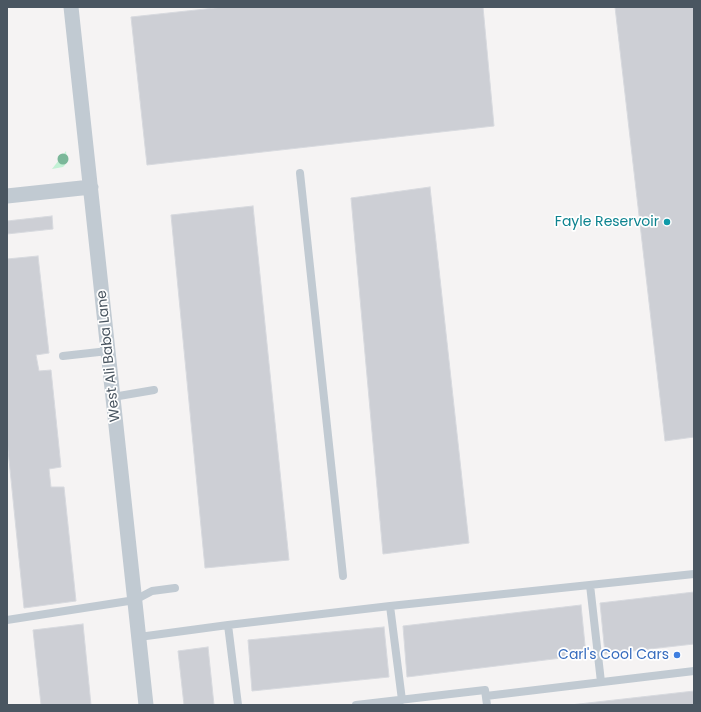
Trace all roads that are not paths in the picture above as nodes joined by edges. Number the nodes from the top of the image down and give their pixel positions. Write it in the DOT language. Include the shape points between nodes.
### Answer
graph roads {
  1 [pos="71,7"];
  2 [pos="300,173"];
  3 [pos="91,187"];
  4 [pos="7,196"];
  5 [pos="108,351"];
  6 [pos="63,356"];
  7 [pos="154,390"];
  8 [pos="113,396"];
  9 [pos="694,574"];
  10 [pos="343,576"];
  11 [pos="590,585"];
  12 [pos="175,588"];
  13 [pos="135,600"];
  14 [pos="390,606"];
  15 [pos="7,620"];
  16 [pos="228,625"];
  17 [pos="139,637"];
  18 [pos="694,671"];
  19 [pos="601,682"];
  20 [pos="486,696"];
  21 [pos="402,700"];
  22 [pos="146,705"];
  23 [pos="238,705"];
  24 [pos="356,705"];
  25 [pos="487,705"];
  1 -- 3 [label="street, West Ali Baba Lane"];
  2 -- 10 [label="lane"];
  3 -- 4 [label="street"];
  3 -- 5 [label="street, West Ali Baba Lane"];
  5 -- 6 [label="lane"];
  5 -- 8 [label="street, West Ali Baba Lane"];
  7 -- 8 [label="lane"];
  8 -- 13 [label="street, West Ali Baba Lane"];
  9 -- 11 [label="lane"];
  11 -- 14 [label="lane"];
  11 -- 19 [label="lane"];
  12 -- 13 [label="lane" via="152,591"];
  13 -- 15 [label="lane"];
  13 -- 17 [label="street, West Ali Baba Lane"];
  14 -- 16 [label="lane"];
  14 -- 21 [label="lane"];
  16 -- 17 [label="lane"];
  16 -- 23 [label="lane"];
  17 -- 22 [label="street, West Ali Baba Lane"];
  18 -- 19 [label="lane"];
  19 -- 20 [label="lane"];
  20 -- 21 [label="lane" via="485,690"];
  20 -- 25 [label="lane"];
  21 -- 24 [label="lane"];
}
